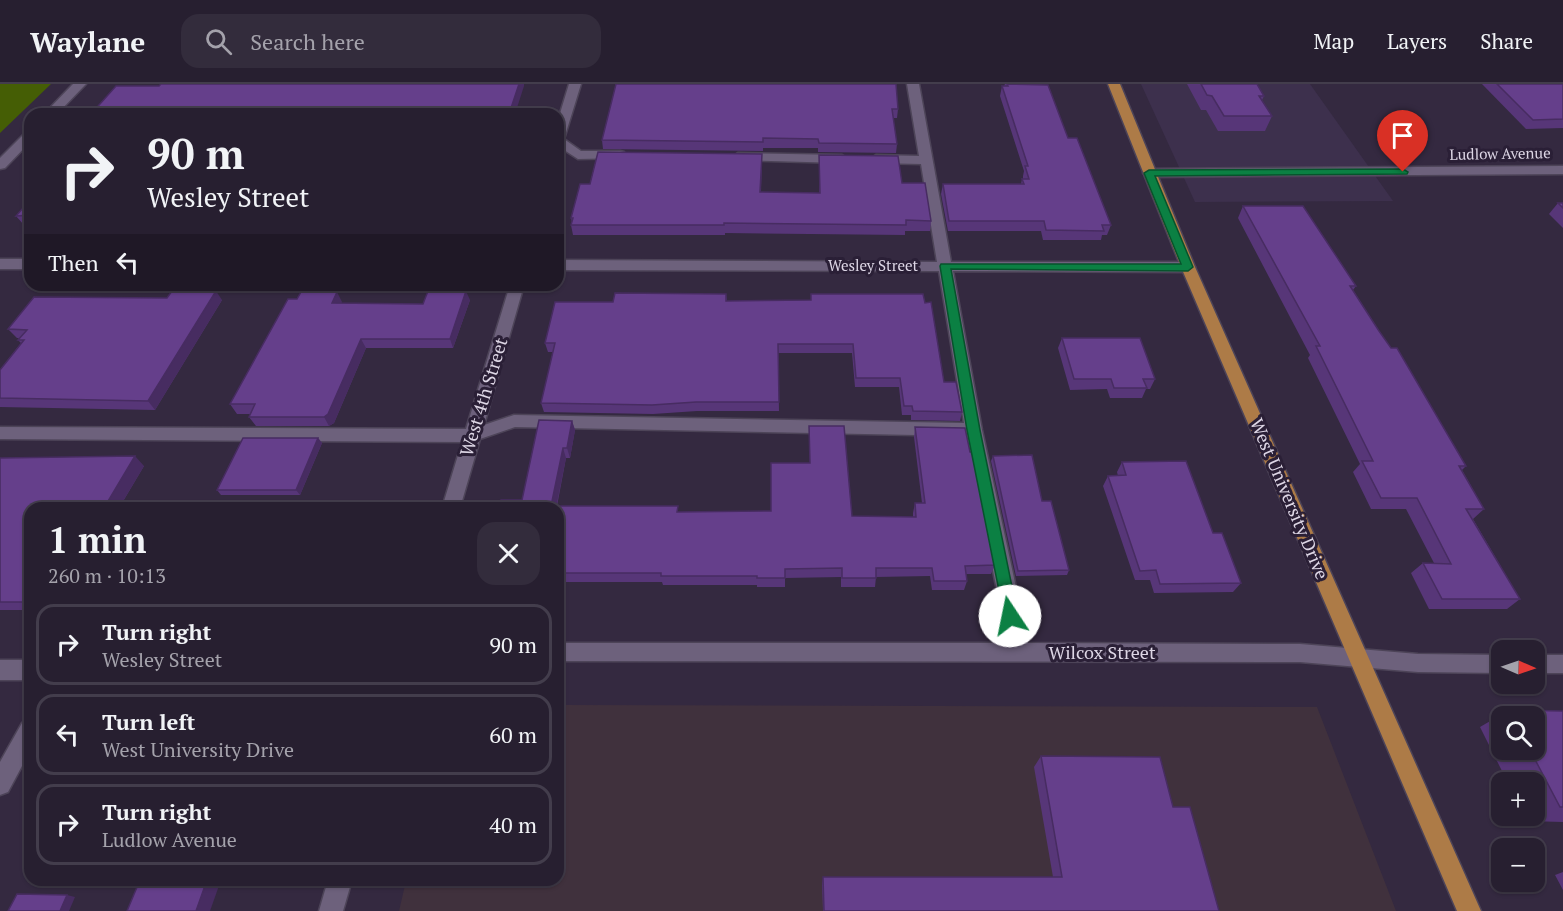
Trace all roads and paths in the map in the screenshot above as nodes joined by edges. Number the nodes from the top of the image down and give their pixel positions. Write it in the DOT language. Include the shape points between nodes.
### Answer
graph roads {
  1 [pos="80,84"];
  2 [pos="575,84"];
  3 [pos="914,84"];
  4 [pos="1114,84"];
  5 [pos="56,108"];
  6 [pos="564,120"];
  7 [pos="24,141"];
  8 [pos="564,144"];
  9 [pos="11,153"];
  10 [pos="24,153"];
  11 [pos="636,156"];
  12 [pos="729,157"];
  13 [pos="926,160"];
  14 [pos="0,165"];
  15 [pos="1563,170"];
  16 [pos="1149,173"];
  17 [pos="0,264"];
  18 [pos="24,264"];
  19 [pos="564,265"];
  20 [pos="945,266"];
  21 [pos="1188,267"];
  22 [pos="516,291"];
  23 [pos="974,430"];
  24 [pos="0,433"];
  25 [pos="473,435"];
  26 [pos="453,502"];
  27 [pos="564,652"];
  28 [pos="1020,653"];
  29 [pos="1358,659"];
  30 [pos="1491,664"];
  31 [pos="1545,664"];
  32 [pos="1563,664"];
  33 [pos="0,670"];
  34 [pos="24,670"];
  35 [pos="24,741"];
  36 [pos="0,784"];
  37 [pos="338,886"];
  38 [pos="331,911"];
  39 [pos="1469,911"];
  1 -- 5 [label="street"];
  2 -- 6 [label="street"];
  3 -- 13 [label="street"];
  4 -- 16 [label="main road, West University Drive"];
  7 -- 9 [label="street"];
  8 -- 11 [label="street" via="578,154"];
  9 -- 10 [label="street"];
  9 -- 14 [label="street"];
  12 -- 13 [label="street"];
  13 -- 20 [label="street"];
  15 -- 16 [label="street, Ludlow Avenue"];
  16 -- 21 [label="main road, West University Drive"];
  17 -- 18 [label="street"];
  19 -- 20 [label="street, Wesley Street"];
  20 -- 21 [label="street, Wesley Street"];
  20 -- 23 [label="street"];
  21 -- 29 [label="main road, West University Drive"];
  22 -- 25 [label="street, West 4th Street"];
  23 -- 25 [label="street" via="514,421"];
  23 -- 28 [label="street"];
  24 -- 25 [label="street"];
  25 -- 26 [label="street, West 4th Street"];
  27 -- 28 [label="street, Wilcox Street"];
  28 -- 29 [label="street, Wilcox Street" via="1300,653"];
  29 -- 30 [label="street, Wilcox Street"];
  29 -- 39 [label="main road, West University Drive"];
  31 -- 32 [label="street"];
  33 -- 34 [label="street"];
  35 -- 36 [label="street"];
  37 -- 38 [label="street"];
}
